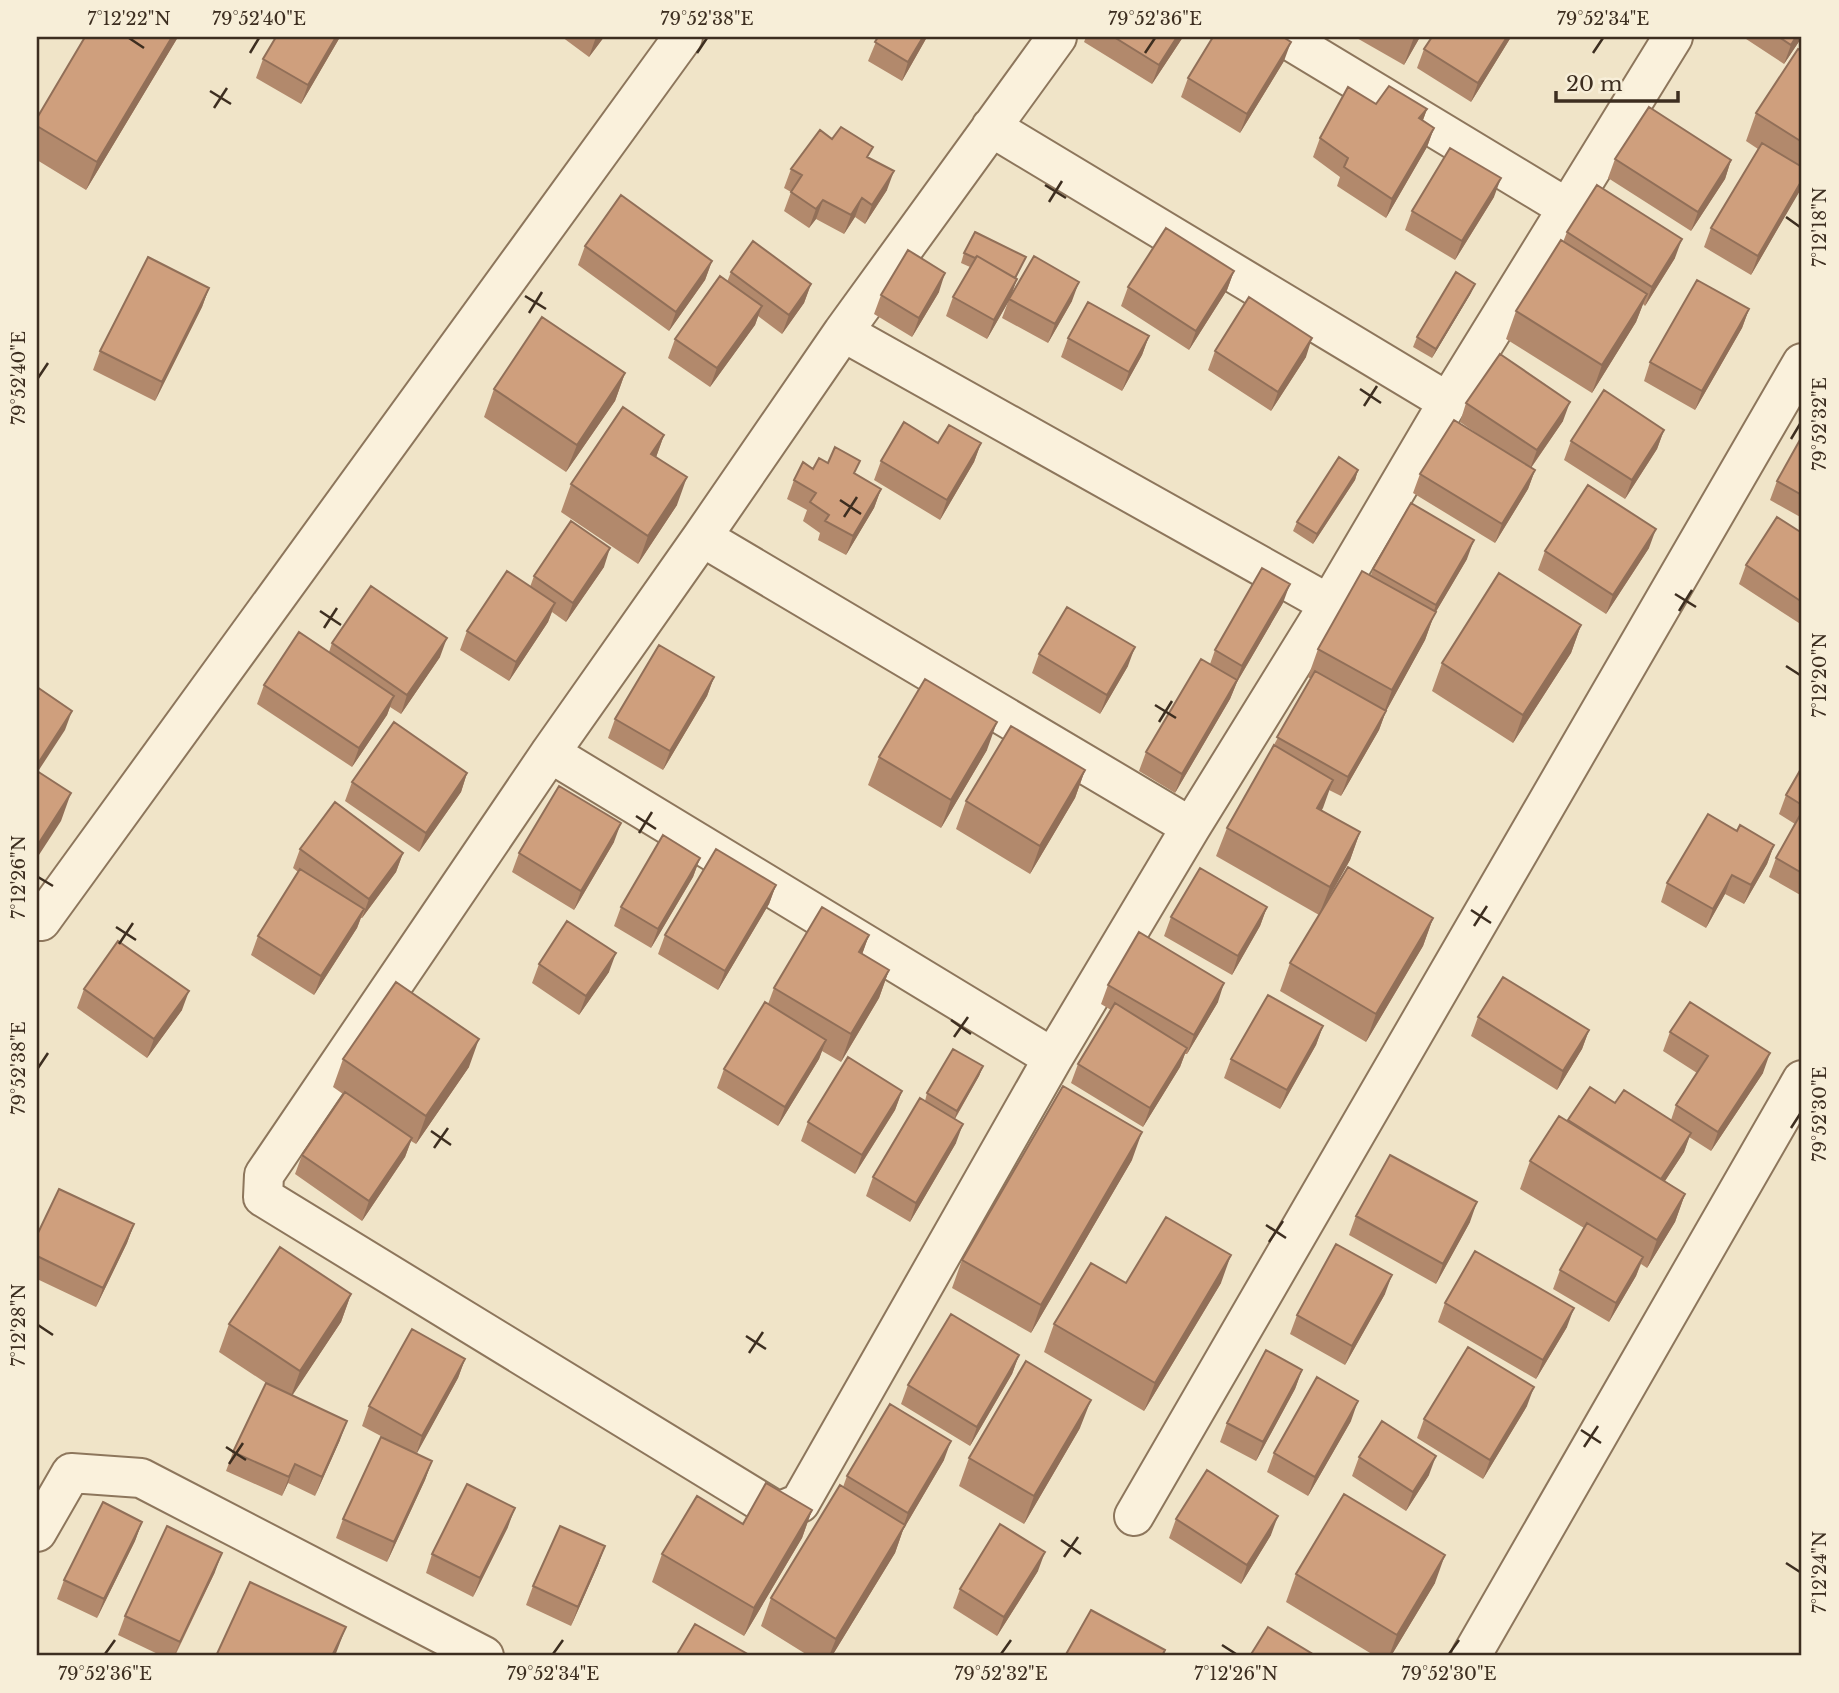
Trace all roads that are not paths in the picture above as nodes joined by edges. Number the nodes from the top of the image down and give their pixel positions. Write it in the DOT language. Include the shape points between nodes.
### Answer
graph roads {
  1 [pos="683,37"];
  2 [pos="1057,37"];
  3 [pos="1284,37"];
  4 [pos="1673,37"];
  5 [pos="991,128"];
  6 [pos="1567,208"];
  7 [pos="843,332"];
  8 [pos="1802,363"];
  9 [pos="1448,402"];
  10 [pos="702,537"];
  11 [pos="1329,604"];
  12 [pos="550,753"];
  13 [pos="1191,827"];
  14 [pos="41,921"];
  15 [pos="1053,1058"];
  16 [pos="1802,1080"];
  17 [pos="42,1514"];
  18 [pos="1134,1516"];
  19 [pos="484,1656"];
  20 [pos="1471,1656"];
  1 -- 14 [label="street"];
  2 -- 5 [label="street"];
  3 -- 6 [label="street"];
  4 -- 6 [label="street"];
  5 -- 7 [label="street"];
  5 -- 9 [label="street"];
  6 -- 9 [label="street"];
  7 -- 10 [label="street"];
  7 -- 11 [label="street"];
  8 -- 18 [label="street"];
  9 -- 11 [label="street"];
  10 -- 12 [label="street"];
  10 -- 13 [label="street"];
  11 -- 13 [label="street"];
  12 -- 15 [label="street"];
  12 -- 15 [label="street" via="264,1175 263,1197 778,1513 800,1503"];
  13 -- 15 [label="street"];
  16 -- 20 [label="street"];
  17 -- 19 [label="street" via="71,1473 141,1478"];
}
